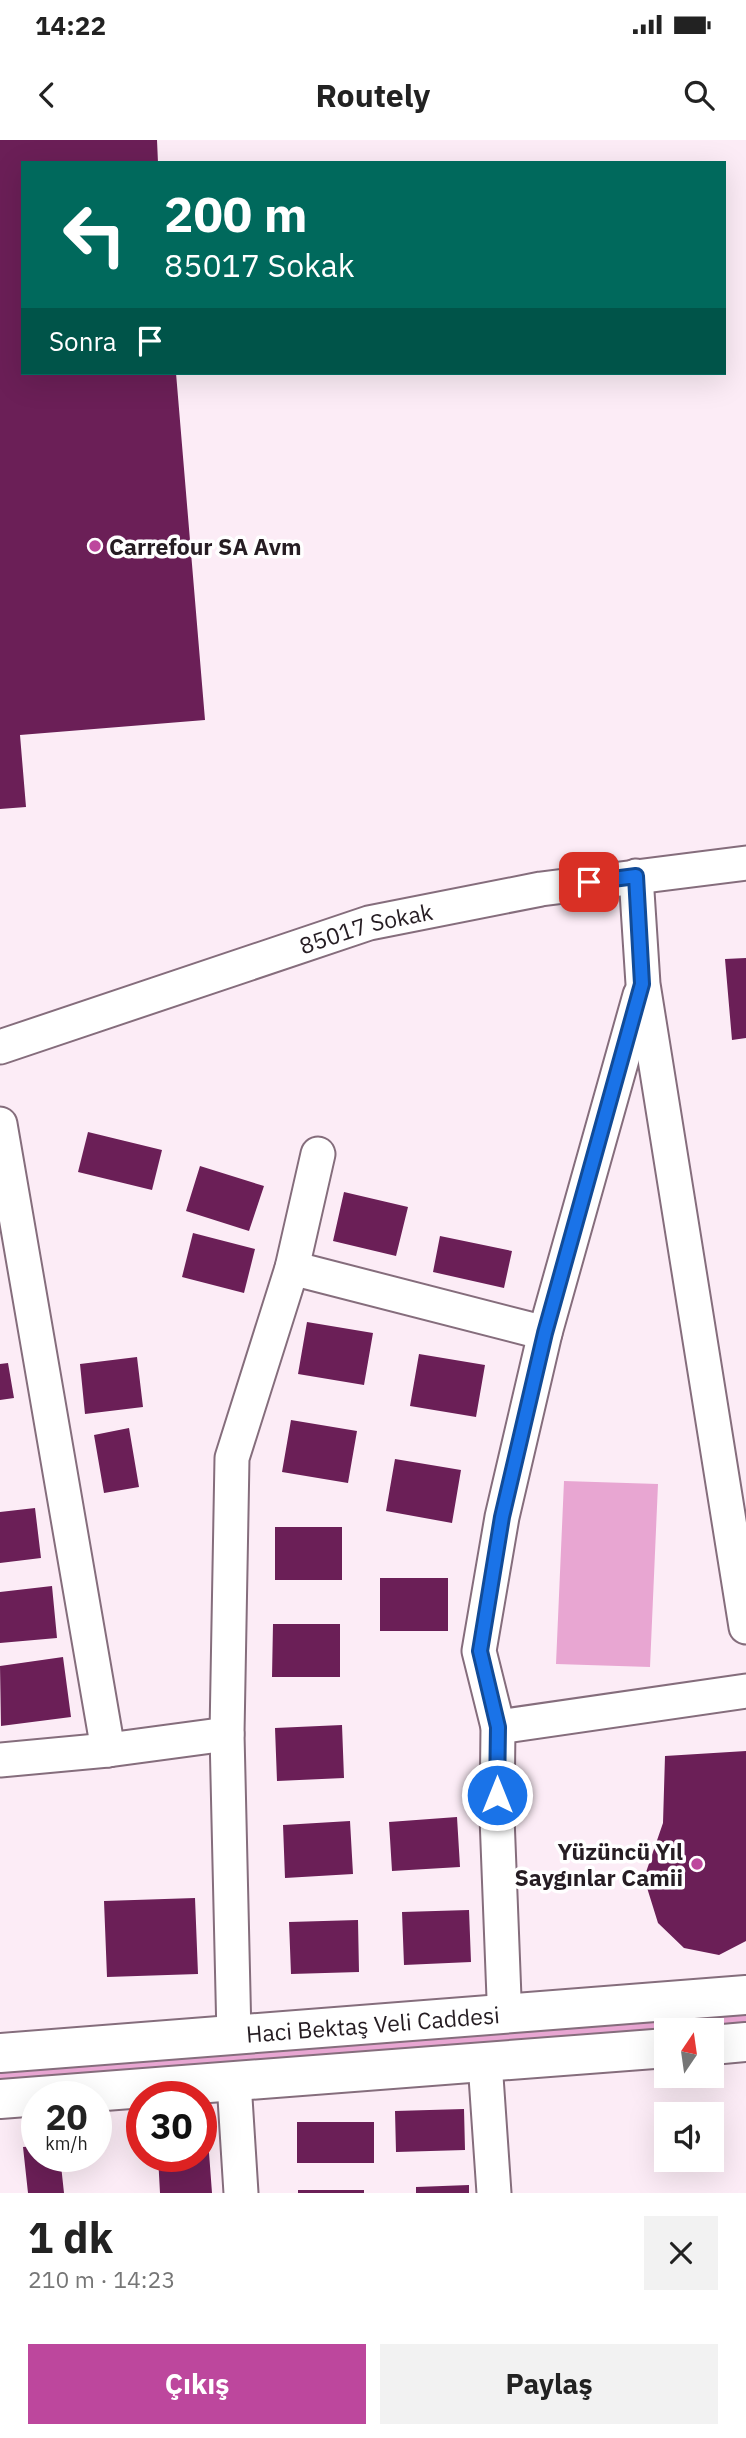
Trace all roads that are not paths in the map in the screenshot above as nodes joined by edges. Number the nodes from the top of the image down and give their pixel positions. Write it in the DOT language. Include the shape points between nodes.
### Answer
graph roads {
  1 [pos="746,863"];
  2 [pos="636,876"];
  3 [pos="642,984"];
  4 [pos="0,1047"];
  5 [pos="0,1124"];
  6 [pos="318,1154"];
  7 [pos="292,1268"];
  8 [pos="545,1333"];
  9 [pos="746,1627"];
  10 [pos="746,1691"];
  11 [pos="498,1727"];
  12 [pos="227,1734"];
  13 [pos="108,1750"];
  14 [pos="0,1760"];
  15 [pos="746,1995"];
  16 [pos="506,2015"];
  17 [pos="234,2036"];
  18 [pos="746,2042"];
  19 [pos="724,2044"];
  20 [pos="654,2049"];
  21 [pos="0,2053"];
  22 [pos="485,2062"];
  23 [pos="234,2082"];
  24 [pos="0,2099"];
  25 [pos="241,2193"];
  26 [pos="494,2193"];
  1 -- 2 [label="street, 85017 Sokak"];
  2 -- 3 [label="street"];
  2 -- 4 [label="street, 85017 Sokak" via="541,889 369,923"];
  3 -- 8 [label="street"];
  3 -- 9 [label="street"];
  5 -- 13 [label="street"];
  6 -- 7 [label="street"];
  7 -- 8 [label="street"];
  7 -- 12 [label="street" via="232,1458"];
  8 -- 11 [label="street" via="502,1517 480,1651"];
  10 -- 11 [label="street"];
  11 -- 16 [label="street" via="496,1817"];
  12 -- 13 [label="street"];
  12 -- 17 [label="street"];
  13 -- 14 [label="street"];
  15 -- 16 [label="main road, Haci Bektaş Veli Caddesi"];
  16 -- 17 [label="main road, Haci Bektaş Veli Caddesi"];
  17 -- 21 [label="main road, Haci Bektaş Veli Caddesi"];
  18 -- 19 [label="main road"];
  20 -- 22 [label="main road, Haci Bektaş Veli Caddesi"];
  22 -- 23 [label="main road, Haci Bektaş Veli Caddesi"];
  22 -- 26 [label="street"];
  23 -- 24 [label="main road, Haci Bektaş Veli Caddesi"];
  23 -- 25 [label="street"];
}
